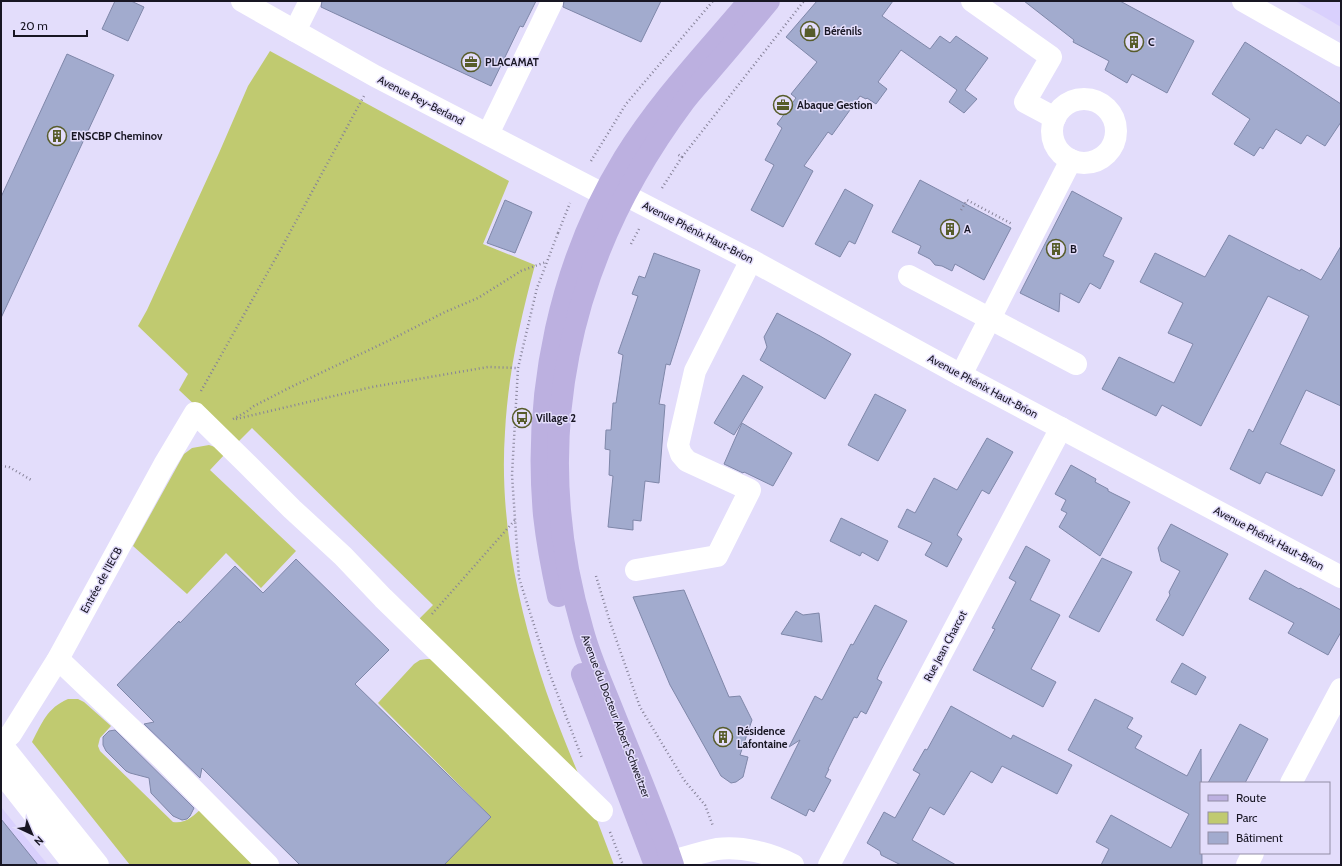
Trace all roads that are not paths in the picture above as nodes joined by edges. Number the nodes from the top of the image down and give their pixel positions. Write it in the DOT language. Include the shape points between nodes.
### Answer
graph roads {
  1 [pos="242,1"];
  2 [pos="310,1"];
  3 [pos="749,1"];
  4 [pos="769,1"];
  5 [pos="972,1"];
  6 [pos="1243,1"];
  7 [pos="552,2"];
  8 [pos="295,31"];
  9 [pos="1341,56"];
  10 [pos="1055,118"];
  11 [pos="488,134"];
  12 [pos="1070,160"];
  13 [pos="603,194"];
  14 [pos="625,195"];
  15 [pos="751,260"];
  16 [pos="909,276"];
  17 [pos="990,318"];
  18 [pos="1076,364"];
  19 [pos="961,375"];
  20 [pos="1061,428"];
  21 [pos="636,570"];
  22 [pos="1341,577"];
  23 [pos="58,659"];
  24 [pos="1341,689"];
  25 [pos="1,744"];
  26 [pos="1,772"];
  27 [pos="1292,782"];
  28 [pos="602,811"];
  29 [pos="1252,854"];
  30 [pos="667,864"];
  31 [pos="74,865"];
  32 [pos="98,865"];
  33 [pos="268,865"];
  34 [pos="793,865"];
  35 [pos="829,865"];
  36 [pos="1247,865"];
  1 -- 8 [label="street, Avenue Pey-Berland"];
  2 -- 8 [label="street"];
  3 -- 13 [label="main road, Avenue du Docteur Albert Schweitzer" via="671,92 625,156"];
  4 -- 14 [label="main road, Avenue du Docteur Albert Schweitzer" via="684,101"];
  5 -- 10 [label="street" via="1051,57 1025,102"];
  6 -- 9 [label="street"];
  7 -- 11 [label="street"];
  8 -- 11 [label="street, Avenue Pey-Berland" via="375,76"];
  10 -- 12 [label="street" via="1052,132 1054,142 1059,151"];
  10 -- 12 [label="street" via="1065,105 1085,99 1096,101 1105,107 1116,125 1116,136 1106,154 1086,163"];
  11 -- 13 [label="street, Avenue Pey-Berland"];
  12 -- 17 [label="street"];
  13 -- 30 [label="main road, Avenue du Docteur Albert Schweitzer" via="582,241 566,287 555,334 542,430 544,514 558,598 576,658"];
  14 -- 15 [label="street, Avenue Phénix Haut-Brion"];
  14 -- 30 [label="main road, Avenue du Docteur Albert Schweitzer" via="594,263 574,331 560,419 560,508 565,552 583,632"];
  15 -- 19 [label="street, Avenue Phénix Haut-Brion"];
  15 -- 21 [label="street" via="695,371 678,445 681,454 687,460 750,490 717,556"];
  16 -- 17 [label="street"];
  17 -- 18 [label="street"];
  17 -- 19 [label="street"];
  19 -- 20 [label="street, Avenue Phénix Haut-Brion"];
  20 -- 22 [label="street, Avenue Phénix Haut-Brion"];
  20 -- 35 [label="street, Rue Jean Charcot"];
  23 -- 25 [label="street, Entrée de l'IECB" via="11,734"];
  23 -- 28 [label="street, Entrée de l'IECB" via="195,413"];
  23 -- 33 [label="street" via="164,760"];
  24 -- 27 [label="street"];
  25 -- 32 [label="street"];
  26 -- 31 [label="street"];
  29 -- 36 [label="street"];
  30 -- 34 [label="street" via="717,849 737,848 781,858"];
}
